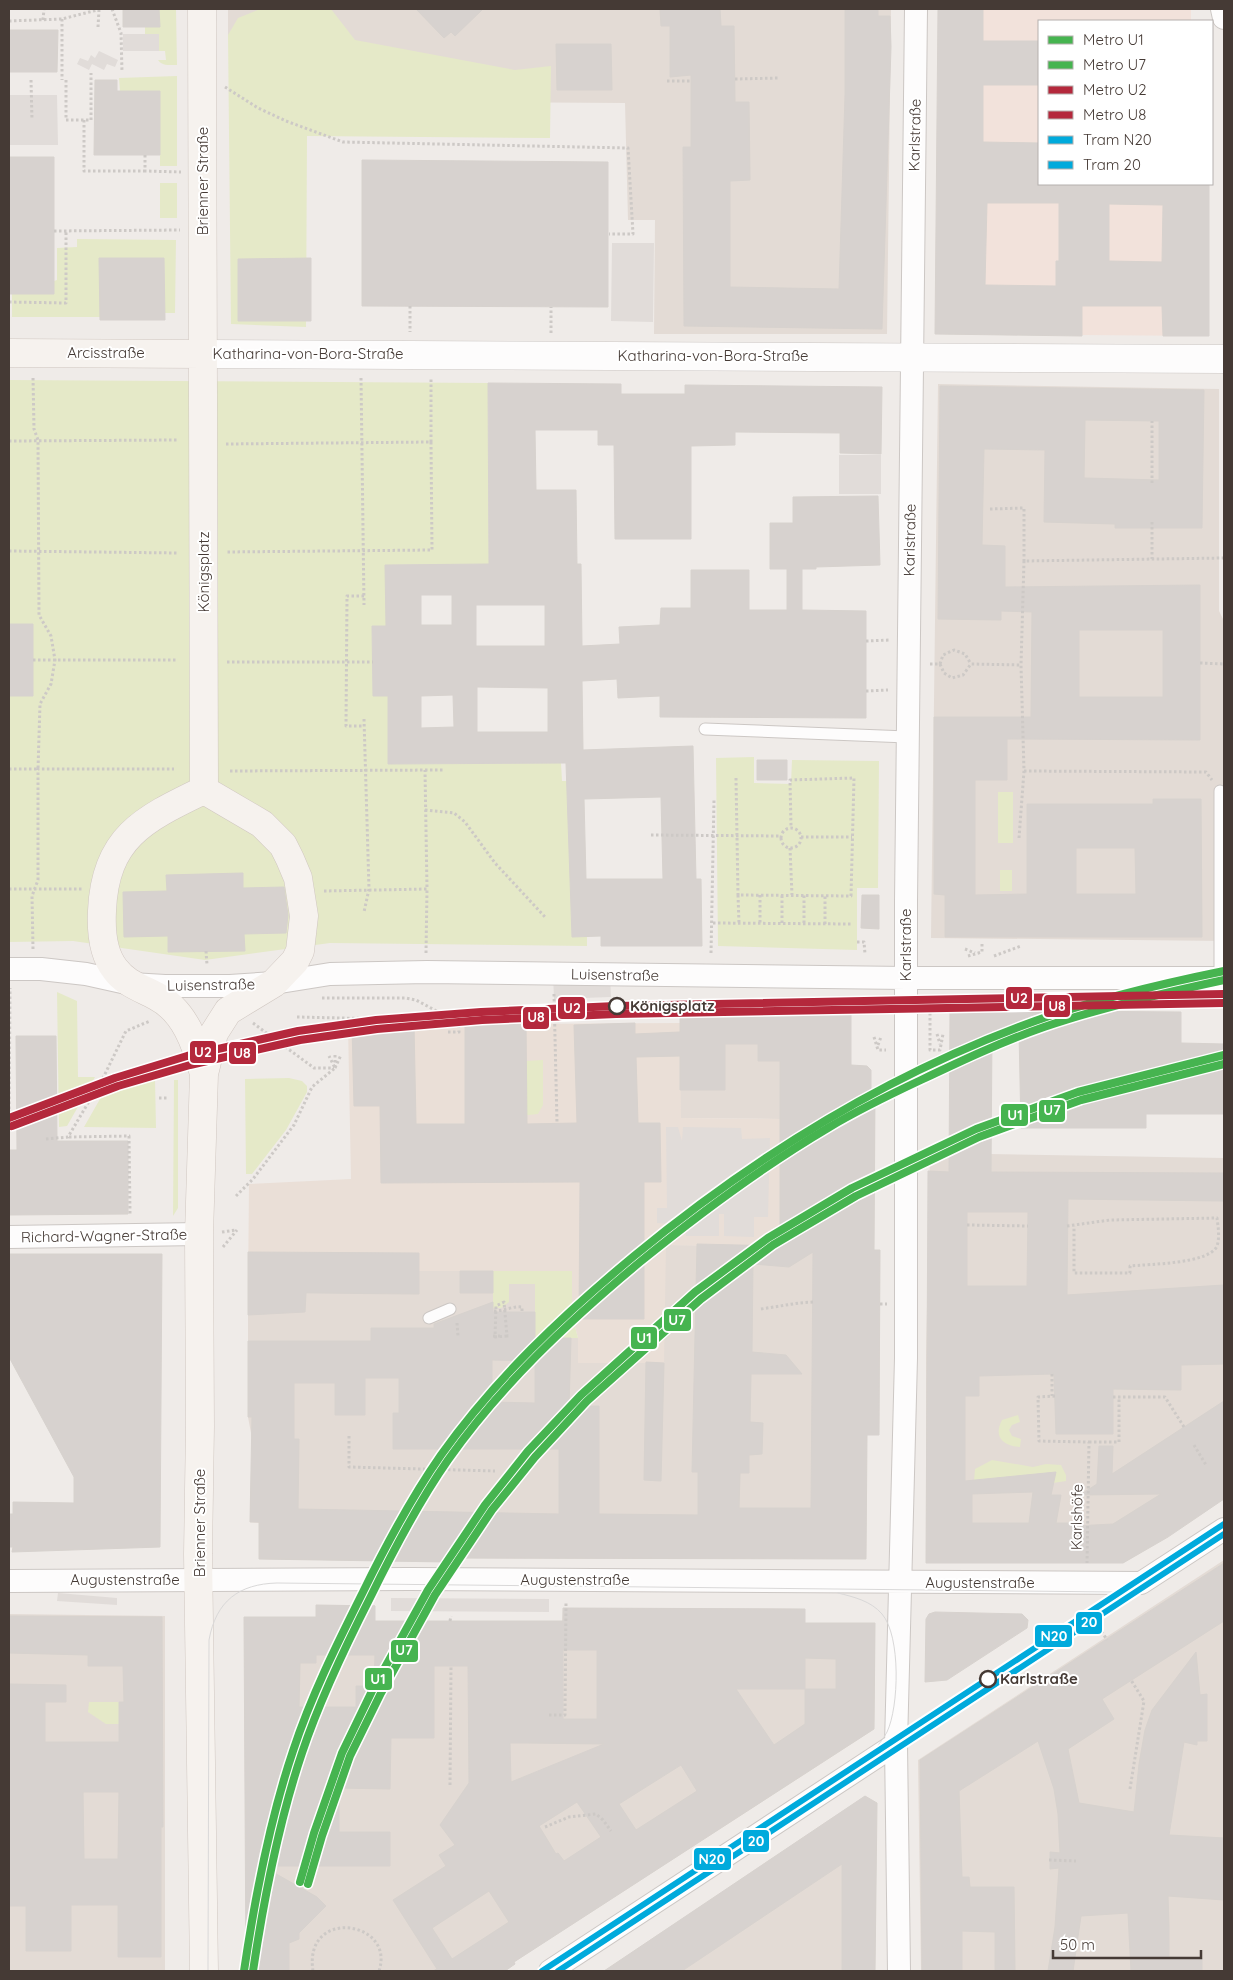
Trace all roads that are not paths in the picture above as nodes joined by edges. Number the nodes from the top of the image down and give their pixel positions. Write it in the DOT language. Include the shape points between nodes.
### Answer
graph roads {
  1 [pos="202,9"];
  2 [pos="916,9"];
  3 [pos="1222,9"];
  4 [pos="1224,18"];
  5 [pos="21,353"];
  6 [pos="203,354"];
  7 [pos="912,357"];
  8 [pos="1224,359"];
  9 [pos="705,729"];
  10 [pos="908,737"];
  11 [pos="204,790"];
  12 [pos="1220,792"];
  13 [pos="9,969"];
  14 [pos="906,978"];
  15 [pos="1222,978"];
  16 [pos="274,983"];
  17 [pos="131,984"];
  18 [pos="204,1074"];
  19 [pos="199,1234"];
  20 [pos="9,1237"];
  21 [pos="450,1309"];
  22 [pos="429,1318"];
  23 [pos="1224,1529"];
  24 [pos="199,1580"];
  25 [pos="9,1581"];
  26 [pos="900,1582"];
  27 [pos="1141,1583"];
  28 [pos="896,1744"];
  29 [pos="204,1971"];
  30 [pos="550,1971"];
  31 [pos="899,1971"];
  1 -- 6 [label="main road, Brienner Straße"];
  2 -- 7 [label="street, Karlstraße"];
  3 -- 4 [label="street"];
  5 -- 6 [label="main road, Arcisstraße"];
  6 -- 7 [label="street, Katharina-von-Bora-Straße"];
  6 -- 11 [label="main road, Königsplatz"];
  7 -- 8 [label="street, Katharina-von-Bora-Straße"];
  7 -- 10 [label="street, Karlstraße"];
  9 -- 10 [label="lane"];
  10 -- 14 [label="street, Karlstraße"];
  11 -- 16 [label="main road" via="274,834 298,878 304,916 300,951"];
  11 -- 17 [label="main road" via="139,827 122,844 109,868 103,892 104,941 110,962"];
  12 -- 15 [label="lane"];
  13 -- 17 [label="street, Luisenstraße" via="86,974"];
  14 -- 15 [label="street, Luisenstraße"];
  14 -- 16 [label="street, Luisenstraße" via="427,972 330,974"];
  14 -- 26 [label="street, Karlstraße" via="906,1358"];
  16 -- 17 [label="street, Luisenstraße"];
  16 -- 18 [label="main road" via="228,1011 214,1033"];
  17 -- 18 [label="main road" via="158,996 176,1010 194,1042"];
  18 -- 19 [label="main road, Brienner Straße"];
  19 -- 20 [label="street, Richard-Wagner-Straße"];
  19 -- 24 [label="main road, Brienner Straße"];
  21 -- 22 [label="lane"];
  23 -- 27 [label="street"];
  24 -- 25 [label="street, Augustenstraße"];
  24 -- 26 [label="street, Augustenstraße"];
  24 -- 29 [label="main road, Brienner Straße"];
  26 -- 27 [label="street, Augustenstraße"];
  26 -- 28 [label="street, Karlstraße"];
  27 -- 28 [label="lane"];
  28 -- 30 [label="street"];
  28 -- 31 [label="street, Karlstraße"];
}
